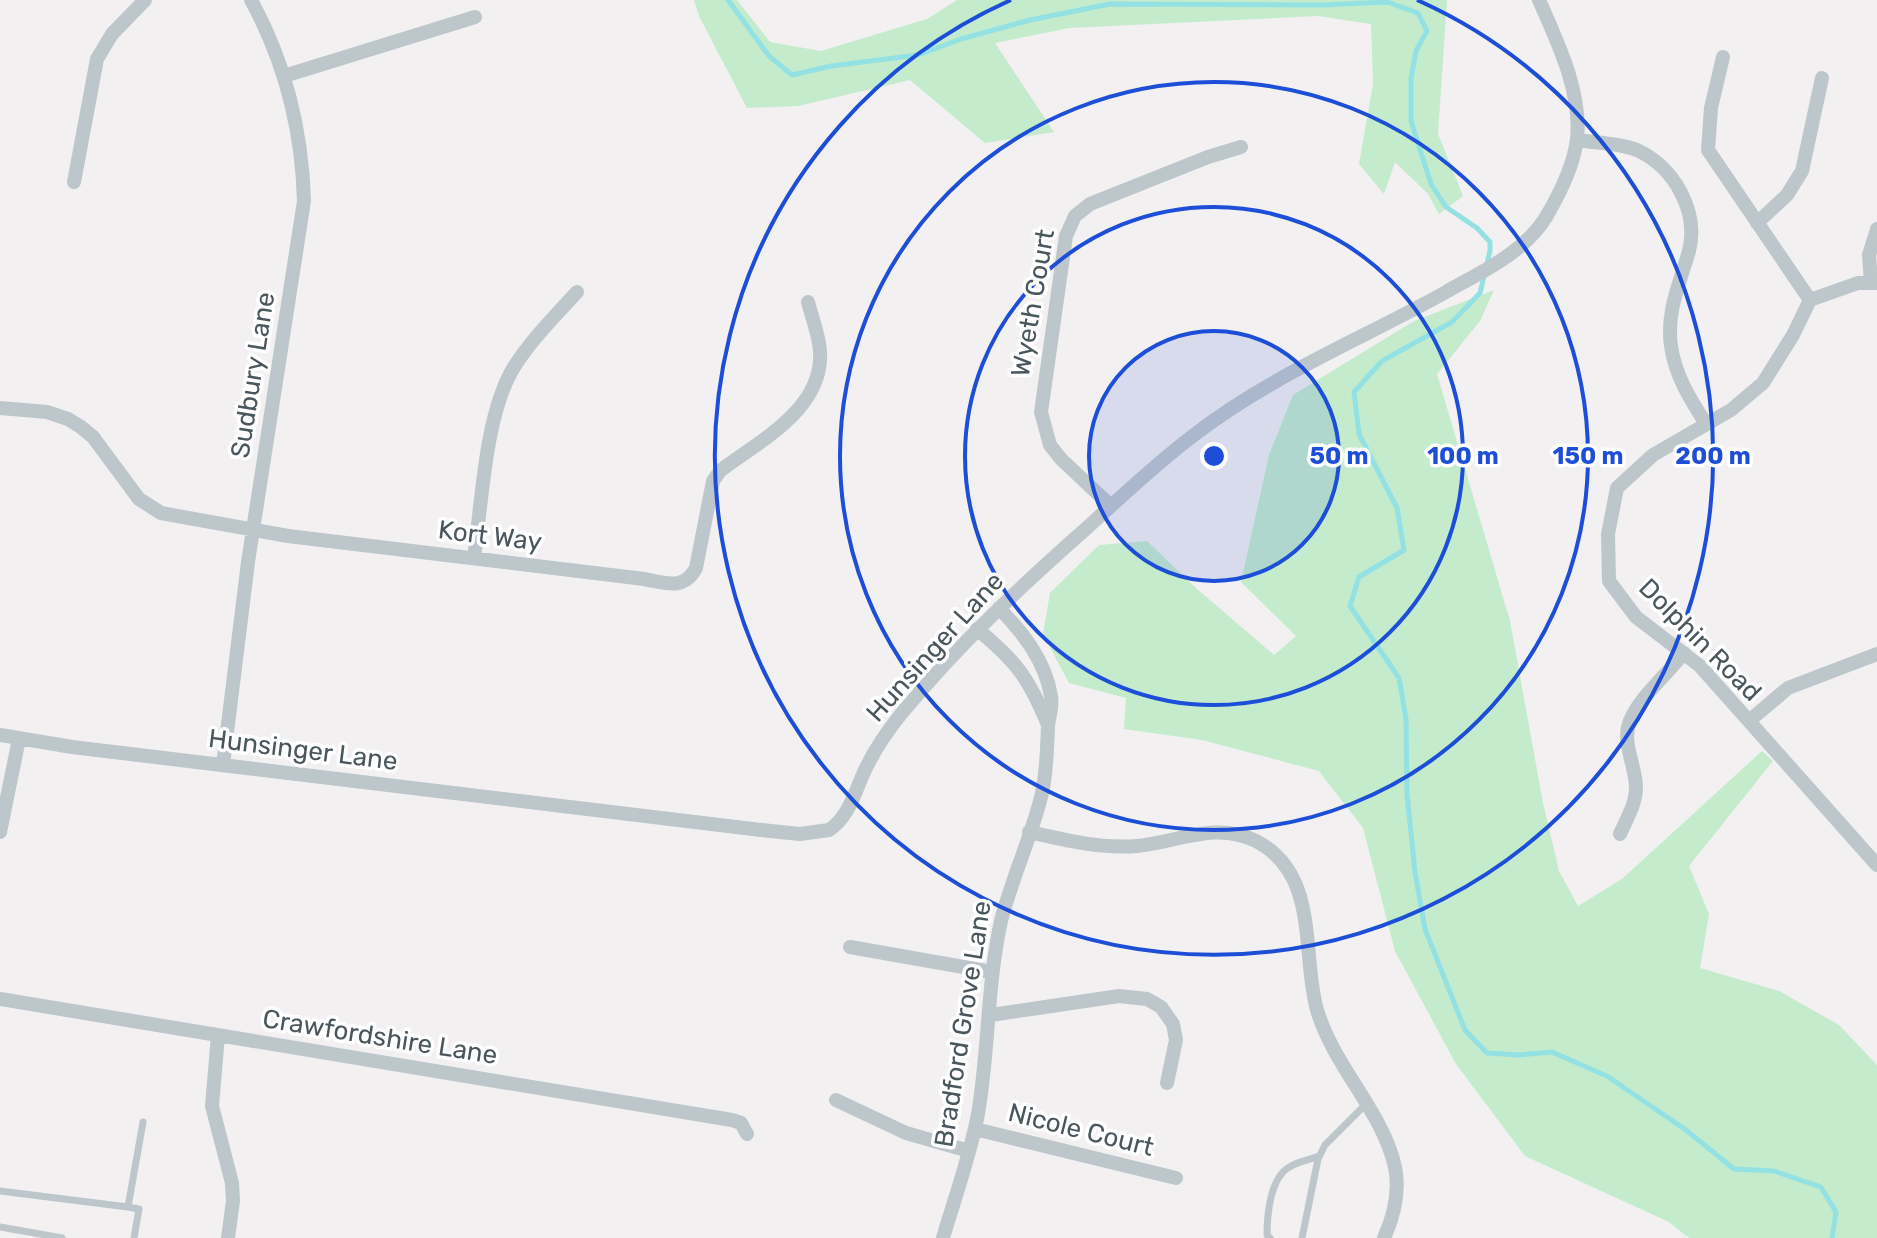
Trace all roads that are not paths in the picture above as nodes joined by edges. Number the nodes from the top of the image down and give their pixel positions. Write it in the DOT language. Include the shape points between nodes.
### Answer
graph roads {
  1 [pos="145,0"];
  2 [pos="251,0"];
  3 [pos="1539,0"];
  4 [pos="475,17"];
  5 [pos="1723,57"];
  6 [pos="284,76"];
  7 [pos="1822,78"];
  8 [pos="1577,140"];
  9 [pos="1241,147"];
  10 [pos="74,182"];
  11 [pos="1757,223"];
  12 [pos="1877,229"];
  13 [pos="1874,283"];
  14 [pos="577,292"];
  15 [pos="1810,300"];
  16 [pos="808,302"];
  17 [pos="0,408"];
  18 [pos="1706,424"];
  19 [pos="1111,506"];
  20 [pos="254,530"];
  21 [pos="474,558"];
  22 [pos="999,608"];
  23 [pos="977,629"];
  24 [pos="1684,653"];
  25 [pos="1877,654"];
  26 [pos="1749,721"];
  27 [pos="1048,725"];
  28 [pos="0,735"];
  29 [pos="19,739"];
  30 [pos="223,765"];
  31 [pos="0,832"];
  32 [pos="1029,832"];
  33 [pos="1620,834"];
  34 [pos="1877,865"];
  35 [pos="850,947"];
  36 [pos="992,972"];
  37 [pos="0,999"];
  38 [pos="991,1015"];
  39 [pos="218,1035"];
  40 [pos="1167,1083"];
  41 [pos="836,1100"];
  42 [pos="1365,1105"];
  43 [pos="143,1122"];
  44 [pos="975,1129"];
  45 [pos="747,1134"];
  46 [pos="969,1151"];
  47 [pos="1319,1156"];
  48 [pos="1176,1178"];
  49 [pos="0,1191"];
  50 [pos="128,1207"];
  51 [pos="0,1227"];
  52 [pos="62,1238"];
  53 [pos="134,1238"];
  54 [pos="228,1238"];
  55 [pos="943,1238"];
  56 [pos="1270,1238"];
  57 [pos="1302,1238"];
  58 [pos="1384,1238"];
  1 -- 10 [label="street" via="112,34 97,59"];
  2 -- 6 [label="street, Sudbury Lane"];
  3 -- 8 [label="street, Hunsinger Lane" via="1573,93"];
  4 -- 6 [label="street"];
  5 -- 11 [label="street" via="1708,150"];
  6 -- 20 [label="street, Sudbury Lane" via="300,136 304,201"];
  7 -- 11 [label="street" via="1802,171 1787,195"];
  8 -- 18 [label="street" via="1635,149 1662,167 1682,192 1691,220 1689,248 1671,313 1671,345 1680,380"];
  8 -- 19 [label="street, Hunsinger Lane" via="1547,216 1500,261 1251,396 1195,433"];
  9 -- 19 [label="street, Wyeth Court" via="1090,204 1070,225 1041,400 1042,423 1061,459"];
  11 -- 15 [label="street"];
  12 -- 13 [label="street" via="1869,255"];
  13 -- 15 [label="street" via="1858,283"];
  14 -- 21 [label="street" via="528,348 504,387 493,425"];
  15 -- 18 [label="street, Dolphin Road" via="1763,383"];
  16 -- 21 [label="street, Kort Way" via="820,350 813,389 796,413 713,481 693,575 673,585"];
  17 -- 20 [label="street, Kort Way" via="47,412 81,427 133,492 161,513"];
  18 -- 24 [label="street, Dolphin Road" via="1653,455 1617,488 1608,534 1609,581 1636,617"];
  19 -- 22 [label="street, Hunsinger Lane"];
  20 -- 21 [label="street, Kort Way"];
  20 -- 30 [label="street, Sudbury Lane"];
  22 -- 23 [label="street, Hunsinger Lane"];
  22 -- 27 [label="street, Bradford Grove Lane" via="1035,651 1044,672 1051,696"];
  23 -- 27 [label="street, Bradford Grove Lane" via="1017,665"];
  23 -- 30 [label="street, Hunsinger Lane" via="884,737 836,826 816,834"];
  24 -- 26 [label="street, Dolphin Road"];
  24 -- 33 [label="street" via="1629,723 1636,789"];
  25 -- 26 [label="street" via="1788,688"];
  26 -- 34 [label="street, Dolphin Road"];
  27 -- 32 [label="street, Bradford Grove Lane" via="1045,781"];
  28 -- 29 [label="street, Hunsinger Lane"];
  29 -- 30 [label="street, Hunsinger Lane"];
  29 -- 31 [label="street"];
  32 -- 36 [label="street, Bradford Grove Lane"];
  32 -- 42 [label="street" via="1102,846 1138,846 1227,832 1277,856 1302,897 1308,967 1324,1030"];
  35 -- 36 [label="street"];
  36 -- 38 [label="street, Bradford Grove Lane"];
  37 -- 39 [label="street, Crawfordshire Lane"];
  38 -- 40 [label="street" via="1119,996 1147,999 1173,1024 1176,1040"];
  38 -- 44 [label="street, Bradford Grove Lane"];
  39 -- 45 [label="street, Crawfordshire Lane" via="732,1120"];
  39 -- 54 [label="street" via="212,1106 232,1183"];
  41 -- 46 [label="street" via="906,1133"];
  42 -- 47 [label="lane"];
  42 -- 58 [label="street" via="1386,1140 1396,1172 1395,1209"];
  43 -- 50 [label="lane"];
  44 -- 46 [label="street, Bradford Grove Lane"];
  44 -- 48 [label="street, Nicole Court"];
  46 -- 55 [label="street, Bradford Grove Lane"];
  47 -- 56 [label="lane" via="1286,1168 1277,1182 1267,1220"];
  47 -- 57 [label="lane"];
  49 -- 50 [label="lane"];
  50 -- 53 [label="lane" via="139,1209"];
  51 -- 52 [label="lane"];
}
